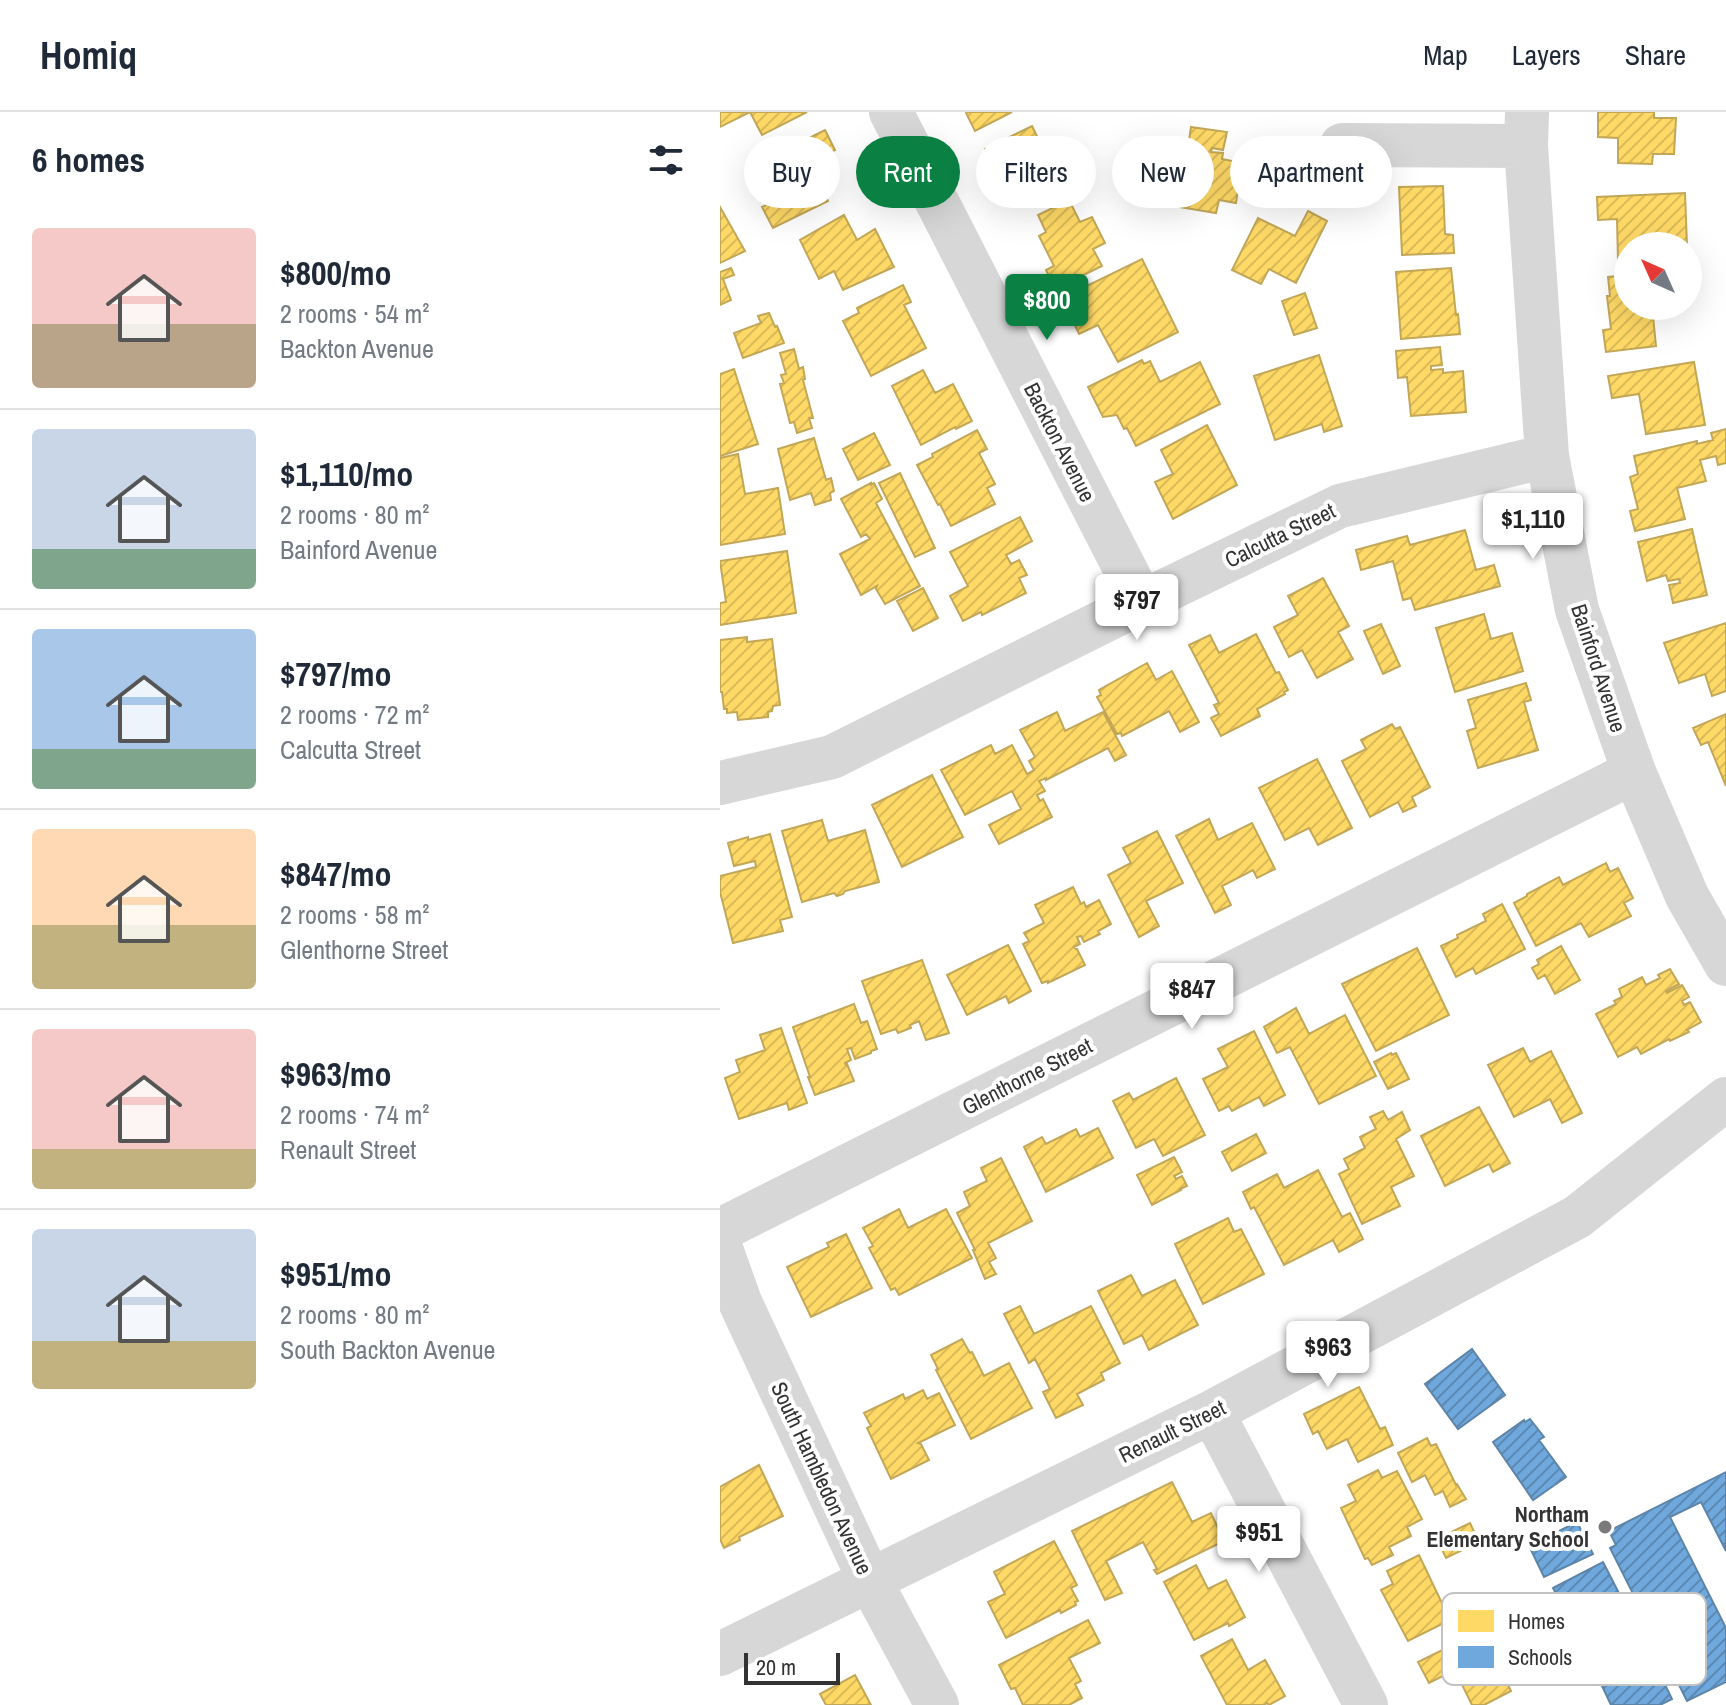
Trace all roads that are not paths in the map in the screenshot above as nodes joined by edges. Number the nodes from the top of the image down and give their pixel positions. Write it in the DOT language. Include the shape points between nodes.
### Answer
graph roads {
  1 [pos="891,112"];
  2 [pos="1526,129"];
  3 [pos="1392,141"];
  4 [pos="1547,456"];
  5 [pos="1142,602"];
  6 [pos="1634,772"];
  7 [pos="720,783"];
  8 [pos="1726,964"];
  9 [pos="1726,1099"];
  10 [pos="720,1230"];
  11 [pos="720,1246"];
  12 [pos="1212,1412"];
  13 [pos="869,1579"];
  14 [pos="720,1654"];
  15 [pos="937,1705"];
  16 [pos="1366,1705"];
  1 -- 5 [label="street, Backton Avenue"];
  2 -- 3 [label="street"];
  2 -- 4 [label="street, Bainford Avenue"];
  4 -- 5 [label="street, Calcutta Street" via="1340,506"];
  4 -- 6 [label="street, Bainford Avenue" via="1577,610"];
  5 -- 7 [label="street, Calcutta Street" via="832,757"];
  6 -- 8 [label="street, Bainford Avenue" via="1687,896"];
  6 -- 10 [label="street, Glenthorne Street"];
  9 -- 12 [label="street, Renault Street" via="1577,1217"];
  11 -- 13 [label="street, South Hambledon Avenue" via="740,1302"];
  12 -- 13 [label="street, Renault Street"];
  12 -- 16 [label="street"];
  13 -- 14 [label="street, Renault Street"];
  13 -- 15 [label="street, South Hambledon Avenue"];
}
